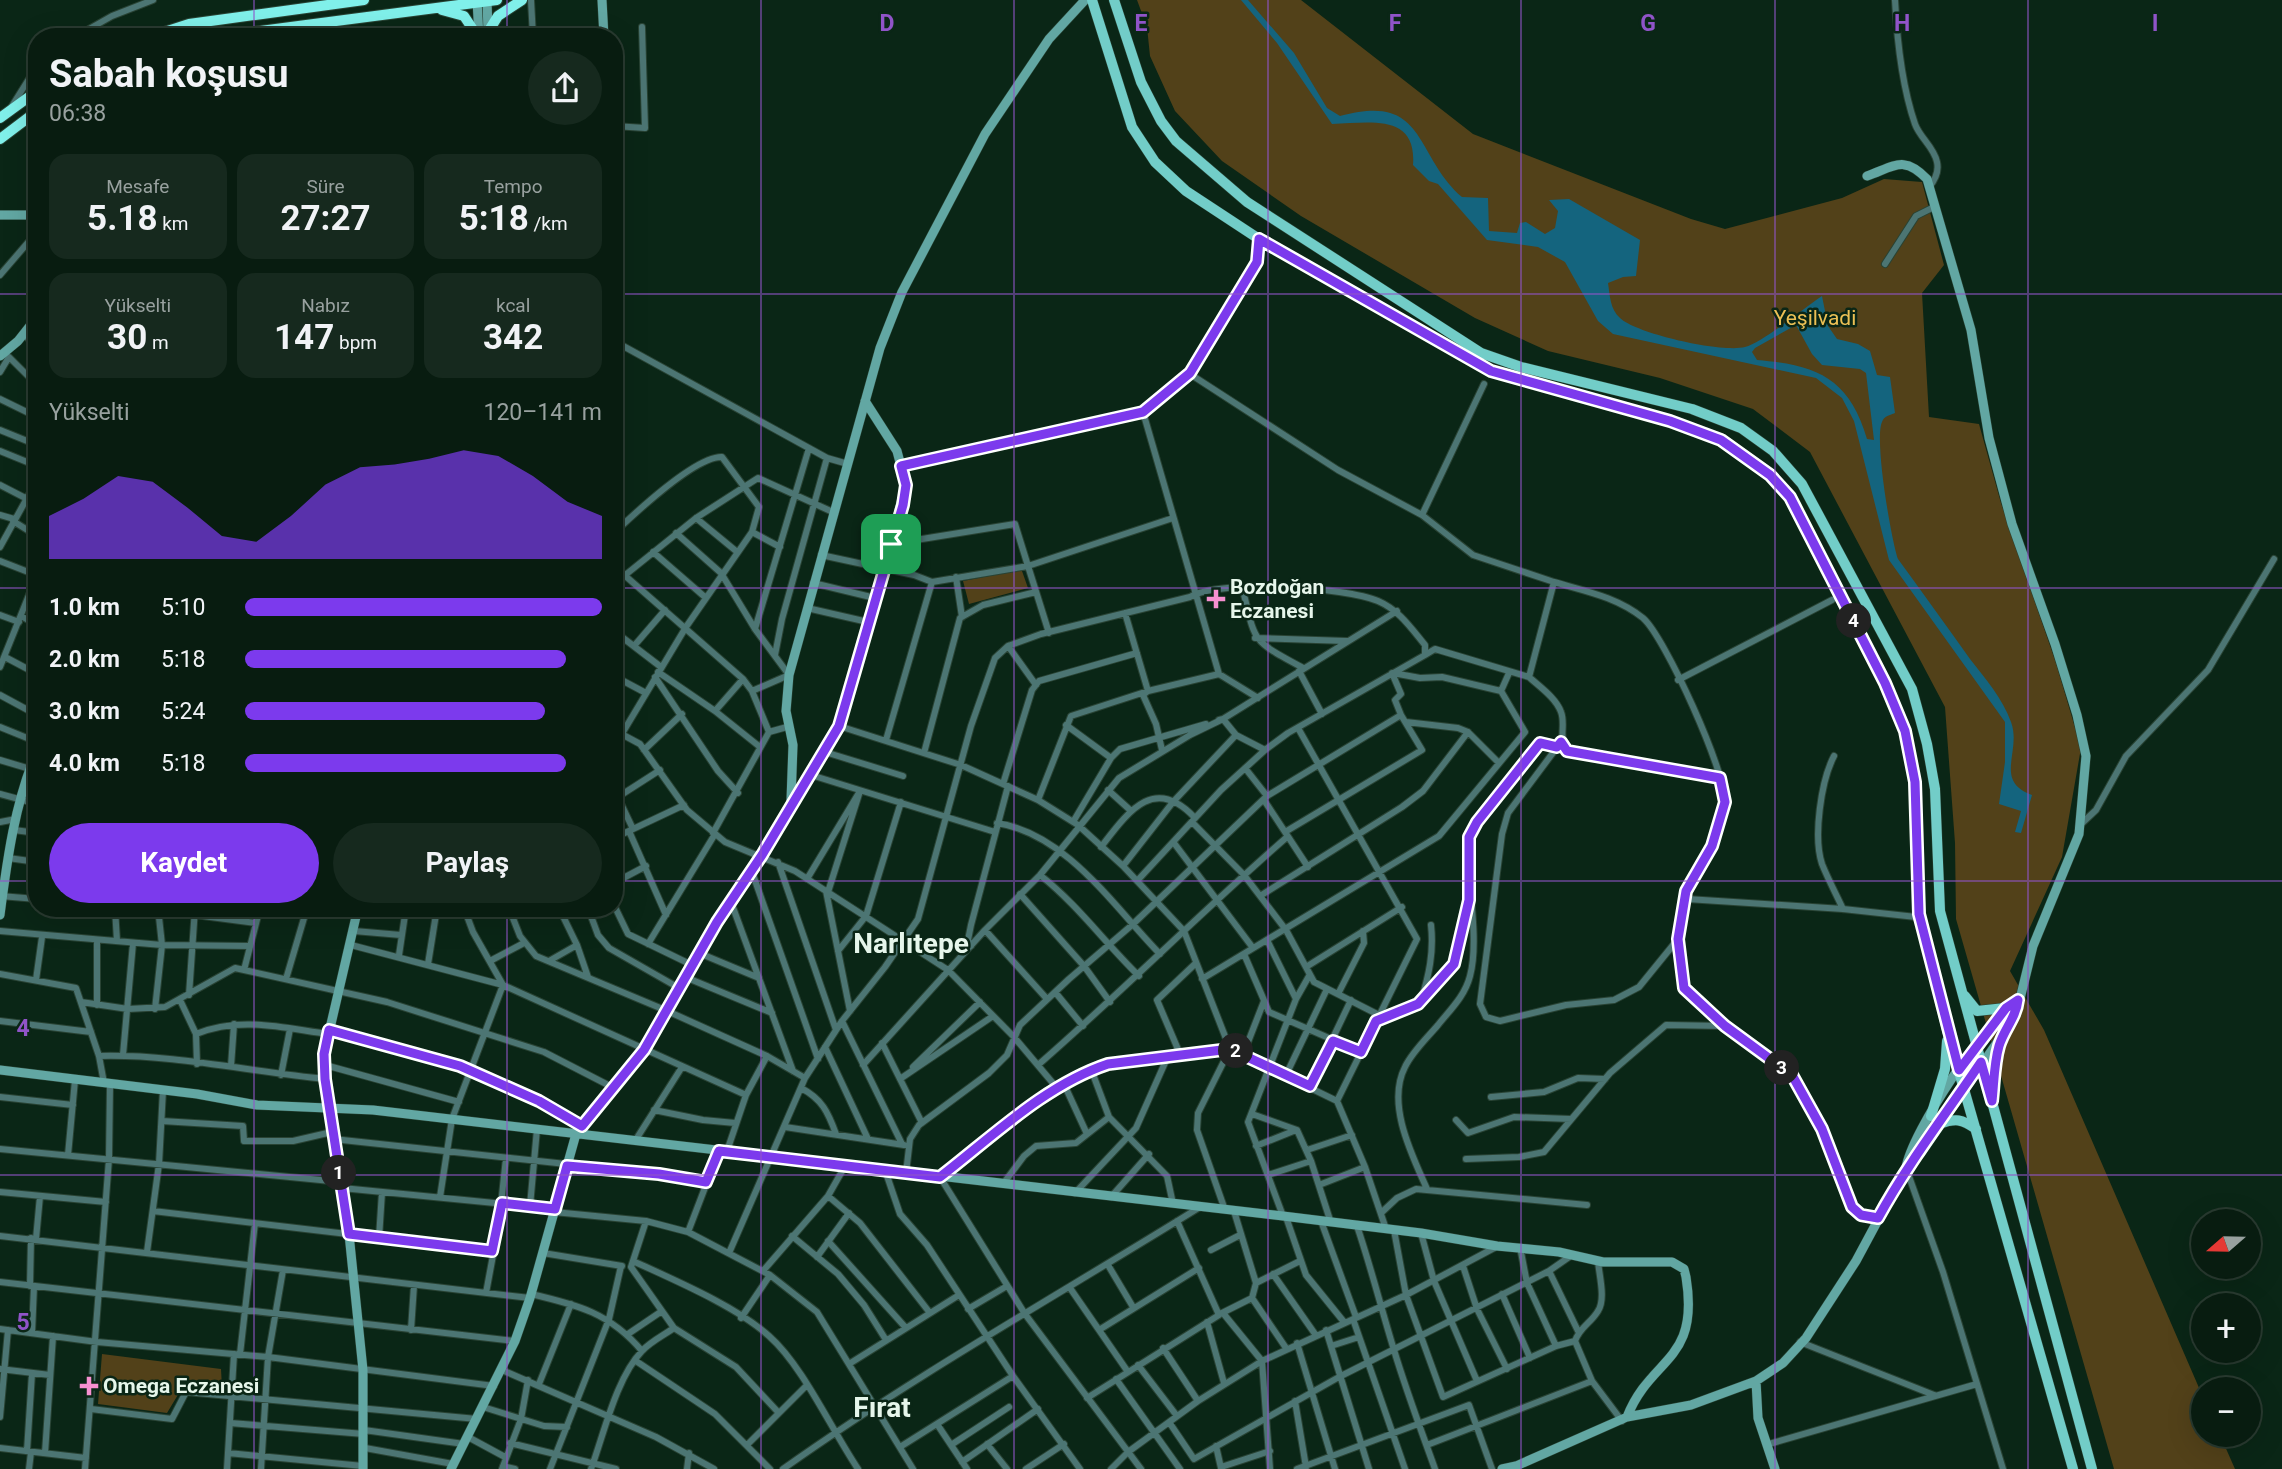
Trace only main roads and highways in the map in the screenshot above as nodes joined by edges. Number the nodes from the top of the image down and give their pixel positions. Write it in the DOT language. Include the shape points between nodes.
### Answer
graph roads {
  1 [pos="364,0"];
  2 [pos="522,0"];
  3 [pos="1092,0"];
  4 [pos="1114,0"];
  5 [pos="485,1"];
  6 [pos="435,8"];
  7 [pos="177,28"];
  8 [pos="283,28"];
  9 [pos="475,28"];
  10 [pos="489,28"];
  11 [pos="28,98"];
  12 [pos="4,115"];
  13 [pos="28,118"];
  14 [pos="0,139"];
  15 [pos="1958,985"];
  16 [pos="2006,1008"];
  17 [pos="1947,1030"];
  18 [pos="2005,1030"];
  19 [pos="1992,1101"];
  20 [pos="1931,1116"];
  21 [pos="1939,1124"];
  22 [pos="1976,1129"];
  23 [pos="2073,1469"];
  24 [pos="2092,1469"];
  1 -- 7 [label="highway"];
  2 -- 10 [label="highway"];
  3 -- 17 [label="main road" via="1132,127 1155,162 1186,191 1259,239 1491,371 1670,421 1721,440 1770,475 1790,497 1905,731 1915,782 1919,914"];
  4 -- 15 [label="main road" via="1141,82 1161,121 1176,141 1247,202 1481,353 1692,409 1741,428 1773,451 1802,484 1912,689 1935,789 1940,911"];
  5 -- 6 [label="highway"];
  6 -- 8 [label="highway"];
  6 -- 9 [label="highway" via="464,16"];
  11 -- 12 [label="highway"];
  13 -- 14 [label="highway"];
  15 -- 16 [label="main road" via="1977,1011"];
  15 -- 19 [label="main road"];
  17 -- 20 [label="main road" via="1945,1069"];
  17 -- 22 [label="main road"];
  18 -- 19 [label="main road"];
  19 -- 24 [label="main road"];
  21 -- 22 [label="main road" via="1963,1120"];
  22 -- 23 [label="main road"];
}
